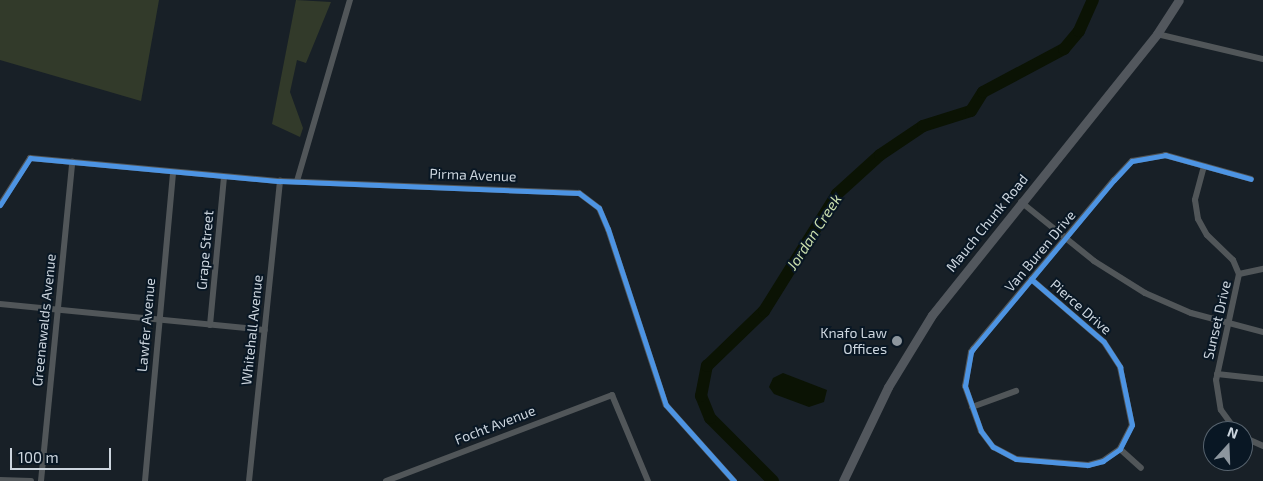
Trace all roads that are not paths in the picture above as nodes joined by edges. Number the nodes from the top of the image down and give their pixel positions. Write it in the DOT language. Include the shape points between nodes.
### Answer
graph roads {
  1 [pos="350,0"];
  2 [pos="1179,0"];
  3 [pos="1157,34"];
  4 [pos="1263,59"];
  5 [pos="72,162"];
  6 [pos="1204,166"];
  7 [pos="173,172"];
  8 [pos="224,177"];
  9 [pos="1251,179"];
  10 [pos="280,181"];
  11 [pos="297,181"];
  12 [pos="1021,202"];
  13 [pos="0,205"];
  14 [pos="1066,238"];
  15 [pos="1263,269"];
  16 [pos="1239,274"];
  17 [pos="1031,280"];
  18 [pos="0,304"];
  19 [pos="57,310"];
  20 [pos="159,320"];
  21 [pos="210,325"];
  22 [pos="1230,325"];
  23 [pos="265,330"];
  24 [pos="1263,332"];
  25 [pos="1217,374"];
  26 [pos="1263,379"];
  27 [pos="1016,391"];
  28 [pos="972,407"];
  29 [pos="1230,421"];
  30 [pos="1120,449"];
  31 [pos="1141,468"];
  32 [pos="408,473"];
  33 [pos="0,480"];
  34 [pos="31,481"];
  35 [pos="42,481"];
  36 [pos="145,481"];
  37 [pos="249,481"];
  38 [pos="386,481"];
  39 [pos="411,481"];
  40 [pos="648,481"];
  41 [pos="734,481"];
  42 [pos="843,481"];
  1 -- 11 [label="street"];
  2 -- 3 [label="main road, Mauch Chunk Road"];
  3 -- 4 [label="street"];
  3 -- 12 [label="main road, Mauch Chunk Road"];
  5 -- 7 [label="street, Pirma Avenue"];
  5 -- 13 [label="street, Pirma Avenue" via="30,158"];
  5 -- 19 [label="street, Greenawalds Avenue"];
  6 -- 9 [label="street, Van Buren Drive"];
  6 -- 14 [label="street, Van Buren Drive" via="1158,154 1132,161"];
  6 -- 16 [label="street, Sunset Drive" via="1195,200 1198,219 1207,235 1233,260"];
  7 -- 8 [label="street, Pirma Avenue"];
  7 -- 20 [label="street, Lawfer Avenue"];
  8 -- 10 [label="street, Pirma Avenue"];
  8 -- 21 [label="street, Grape Street"];
  10 -- 11 [label="street, Pirma Avenue"];
  10 -- 23 [label="street, Whitehall Avenue"];
  11 -- 41 [label="street, Pirma Avenue" via="562,189 587,197 599,208 608,229 666,405"];
  12 -- 14 [label="street"];
  12 -- 42 [label="main road, Mauch Chunk Road" via="932,315 888,387"];
  14 -- 17 [label="street, Van Buren Drive"];
  14 -- 22 [label="street" via="1145,293"];
  15 -- 16 [label="street"];
  16 -- 22 [label="street, Sunset Drive"];
  17 -- 28 [label="street, Van Buren Drive" via="967,360 964,378"];
  17 -- 30 [label="street, Pierce Drive" via="1116,357 1132,416 1130,433"];
  18 -- 19 [label="street"];
  19 -- 20 [label="street"];
  19 -- 35 [label="street, Greenawalds Avenue"];
  20 -- 21 [label="street"];
  20 -- 36 [label="street, Lawfer Avenue"];
  21 -- 23 [label="street"];
  22 -- 24 [label="street"];
  22 -- 25 [label="street, Sunset Drive"];
  23 -- 37 [label="street, Whitehall Avenue"];
  25 -- 26 [label="street"];
  25 -- 29 [label="street, Sunset Drive" via="1218,402"];
  27 -- 28 [label="street"];
  28 -- 30 [label="street, Van Buren Drive" via="993,447 1016,459 1088,465 1103,461"];
  30 -- 31 [label="street"];
  32 -- 38 [label="street, Focht Avenue"];
  32 -- 39 [label="street"];
  32 -- 40 [label="street, Focht Avenue" via="612,395"];
  33 -- 34 [label="street"];
}
